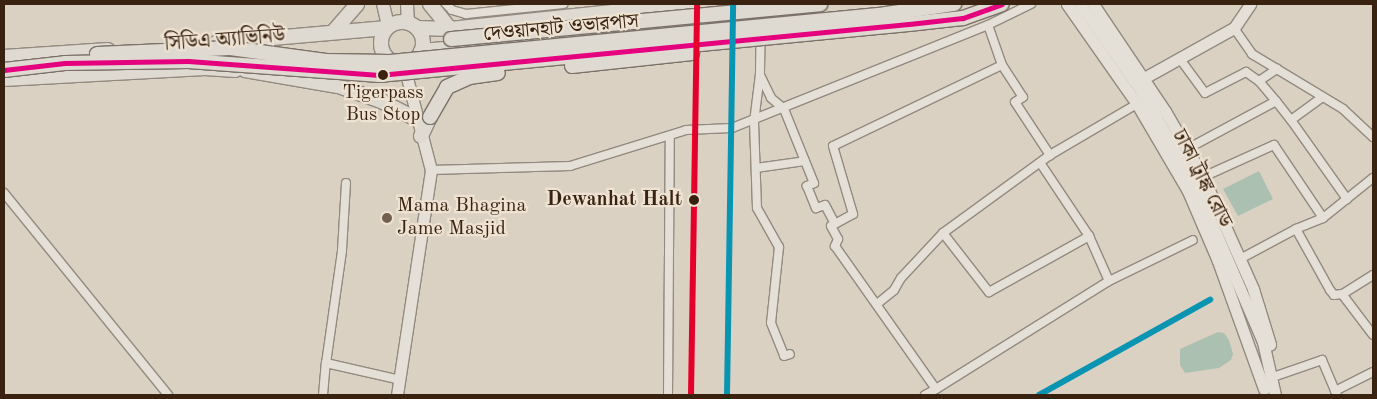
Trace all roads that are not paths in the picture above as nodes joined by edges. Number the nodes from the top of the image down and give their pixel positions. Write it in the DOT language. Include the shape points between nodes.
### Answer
graph roads {
  1 [pos="358,4"];
  2 [pos="383,4"];
  3 [pos="407,4"];
  4 [pos="430,4"];
  5 [pos="446,4"];
  6 [pos="563,4"];
  7 [pos="689,4"];
  8 [pos="761,4"];
  9 [pos="820,4"];
  10 [pos="954,4"];
  11 [pos="1002,4"];
  12 [pos="1032,4"];
  13 [pos="1068,4"];
  14 [pos="1080,4"];
  15 [pos="1093,4"];
  16 [pos="1250,4"];
  17 [pos="413,25"];
  18 [pos="988,25"];
  19 [pos="387,27"];
  20 [pos="1234,28"];
  21 [pos="333,32"];
  22 [pos="451,34"];
  23 [pos="785,35"];
  24 [pos="422,49"];
  25 [pos="520,49"];
  26 [pos="384,55"];
  27 [pos="4,58"];
  28 [pos="1180,59"];
  29 [pos="4,62"];
  30 [pos="404,64"];
  31 [pos="1002,65"];
  32 [pos="1277,69"];
  33 [pos="4,70"];
  34 [pos="245,70"];
  35 [pos="760,74"];
  36 [pos="1144,78"];
  37 [pos="4,79"];
  38 [pos="1259,81"];
  39 [pos="1323,97"];
  40 [pos="1276,101"];
  41 [pos="1137,104"];
  42 [pos="784,110"];
  43 [pos="423,118"];
  44 [pos="1291,120"];
  45 [pos="754,122"];
  46 [pos="421,136"];
  47 [pos="670,136"];
  48 [pos="1373,137"];
  49 [pos="1187,149"];
  50 [pos="1050,155"];
  51 [pos="805,161"];
  52 [pos="1041,164"];
  53 [pos="756,168"];
  54 [pos="431,170"];
  55 [pos="1203,177"];
  56 [pos="1373,178"];
  57 [pos="346,183"];
  58 [pos="4,193"];
  59 [pos="1347,199"];
  60 [pos="1323,218"];
  61 [pos="835,224"];
  62 [pos="1296,229"];
  63 [pos="943,233"];
  64 [pos="1089,236"];
  65 [pos="1193,240"];
  66 [pos="1240,258"];
  67 [pos="1373,275"];
  68 [pos="1109,281"];
  69 [pos="1342,294"];
  70 [pos="877,304"];
  71 [pos="1254,321"];
  72 [pos="1373,335"];
  73 [pos="790,354"];
  74 [pos="326,363"];
  75 [pos="1373,372"];
  76 [pos="1273,374"];
  77 [pos="400,380"];
  78 [pos="936,389"];
  79 [pos="1264,392"];
  80 [pos="1336,393"];
  81 [pos="168,395"];
  82 [pos="323,395"];
  83 [pos="397,395"];
  84 [pos="668,395"];
  85 [pos="925,395"];
  86 [pos="1276,395"];
  1 -- 21 [label="highway"];
  2 -- 19 [label="main road"];
  3 -- 17 [label="main road"];
  4 -- 22 [label="highway"];
  5 -- 6 [label="street" via="452,10 466,14"];
  7 -- 22 [label="highway, দেওয়ানহাট ওভারপাস"];
  8 -- 35 [label="street"];
  9 -- 22 [label="highway, দেওয়ানহাট ওভারপাস, bridge"];
  10 -- 25 [label="highway, bridge" via="886,14"];
  11 -- 23 [label="highway, bridge" via="963,18"];
  12 -- 18 [label="street"];
  13 -- 41 [label="main road"];
  14 -- 71 [label="main road, ঢাকা ট্রাঙ্ক রোড" via="1140,89 1179,152"];
  15 -- 36 [label="main road, ঢাকা ট্রাঙ্ক রোড"];
  16 -- 20 [label="main road"];
  17 -- 19 [label="highway" via="398,21"];
  17 -- 22 [label="highway"];
  17 -- 24 [label="highway"];
  18 -- 31 [label="street"];
  18 -- 42 [label="street"];
  19 -- 21 [label="highway, সিডিএ অ্যাভিনিউ"];
  19 -- 26 [label="highway" via="381,38"];
  20 -- 28 [label="main road"];
  20 -- 32 [label="street" via="1252,54"];
  21 -- 27 [label="highway, সিডিএ অ্যাভিনিউ"];
  22 -- 24 [label="highway"];
  23 -- 33 [label="highway, bridge" via="379,76 188,61 65,64"];
  23 -- 43 [label="highway, bridge" via="770,45 753,48 469,77 447,87"];
  24 -- 25 [label="highway" via="507,44"];
  24 -- 30 [label="highway" via="414,60"];
  25 -- 29 [label="highway, bridge" via="390,62 326,61 230,48"];
  26 -- 30 [label="highway" via="393,62"];
  26 -- 34 [label="highway, সিডিএ অ্যাভিনিউ" via="351,66 278,72"];
  28 -- 36 [label="main road"];
  28 -- 38 [label="street" via="1205,93 1246,72"];
  30 -- 43 [label="main road"];
  31 -- 50 [label="street" via="1023,97 1015,102"];
  31 -- 61 [label="street" via="833,146 853,214"];
  32 -- 38 [label="street"];
  32 -- 39 [label="street"];
  34 -- 37 [label="highway, সিডিএ অ্যাভিনিউ" via="205,68"];
  34 -- 43 [label="highway" via="338,86"];
  35 -- 42 [label="street" via="771,98"];
  35 -- 45 [label="street"];
  36 -- 49 [label="main road, ঢাকা ট্রাঙ্ক রোড"];
  38 -- 40 [label="street"];
  39 -- 44 [label="street"];
  39 -- 48 [label="street"];
  40 -- 44 [label="street"];
  40 -- 49 [label="street"];
  41 -- 50 [label="street"];
  41 -- 79 [label="main road" via="1188,192 1218,260"];
  42 -- 45 [label="street"];
  42 -- 51 [label="street"];
  43 -- 46 [label="highway"];
  44 -- 59 [label="street"];
  45 -- 47 [label="street" via="732,128 686,130"];
  45 -- 53 [label="street"];
  46 -- 54 [label="main road"];
  47 -- 54 [label="street" via="570,166"];
  47 -- 84 [label="street"];
  49 -- 55 [label="main road, ঢাকা ট্রাঙ্ক রোড"];
  50 -- 52 [label="street"];
  51 -- 53 [label="street"];
  51 -- 61 [label="street" via="814,183 807,186 816,208 825,205"];
  52 -- 63 [label="street"];
  52 -- 64 [label="street"];
  53 -- 73 [label="street" via="757,208 779,247 771,323 784,356"];
  54 -- 77 [label="main road"];
  55 -- 60 [label="street" via="1274,145"];
  55 -- 66 [label="main road, ঢাকা ট্রাঙ্ক রোড"];
  56 -- 59 [label="street"];
  57 -- 74 [label="street" via="342,251"];
  58 -- 81 [label="street"];
  59 -- 60 [label="street"];
  60 -- 62 [label="street"];
  61 -- 70 [label="street" via="831,226 838,239 835,246"];
  62 -- 66 [label="street"];
  62 -- 69 [label="street" via="1330,290 1334,295"];
  63 -- 64 [label="street" via="989,292"];
  63 -- 70 [label="street" via="900,278 894,290"];
  64 -- 68 [label="street"];
  65 -- 68 [label="street"];
  66 -- 76 [label="main road, ঢাকা ট্রাঙ্ক রোড" via="1268,335"];
  67 -- 69 [label="street"];
  68 -- 78 [label="street"];
  69 -- 72 [label="street"];
  70 -- 78 [label="street"];
  71 -- 76 [label="main road, ঢাকা ট্রাঙ্ক রোড"];
  71 -- 79 [label="main road, ঢাকা ট্রাঙ্ক রোড"];
  74 -- 77 [label="street"];
  74 -- 82 [label="street"];
  75 -- 80 [label="street"];
  76 -- 80 [label="street" via="1322,360"];
  76 -- 86 [label="main road, ঢাকা ট্রাঙ্ক রোড"];
  77 -- 83 [label="main road"];
  78 -- 85 [label="street"];
}
